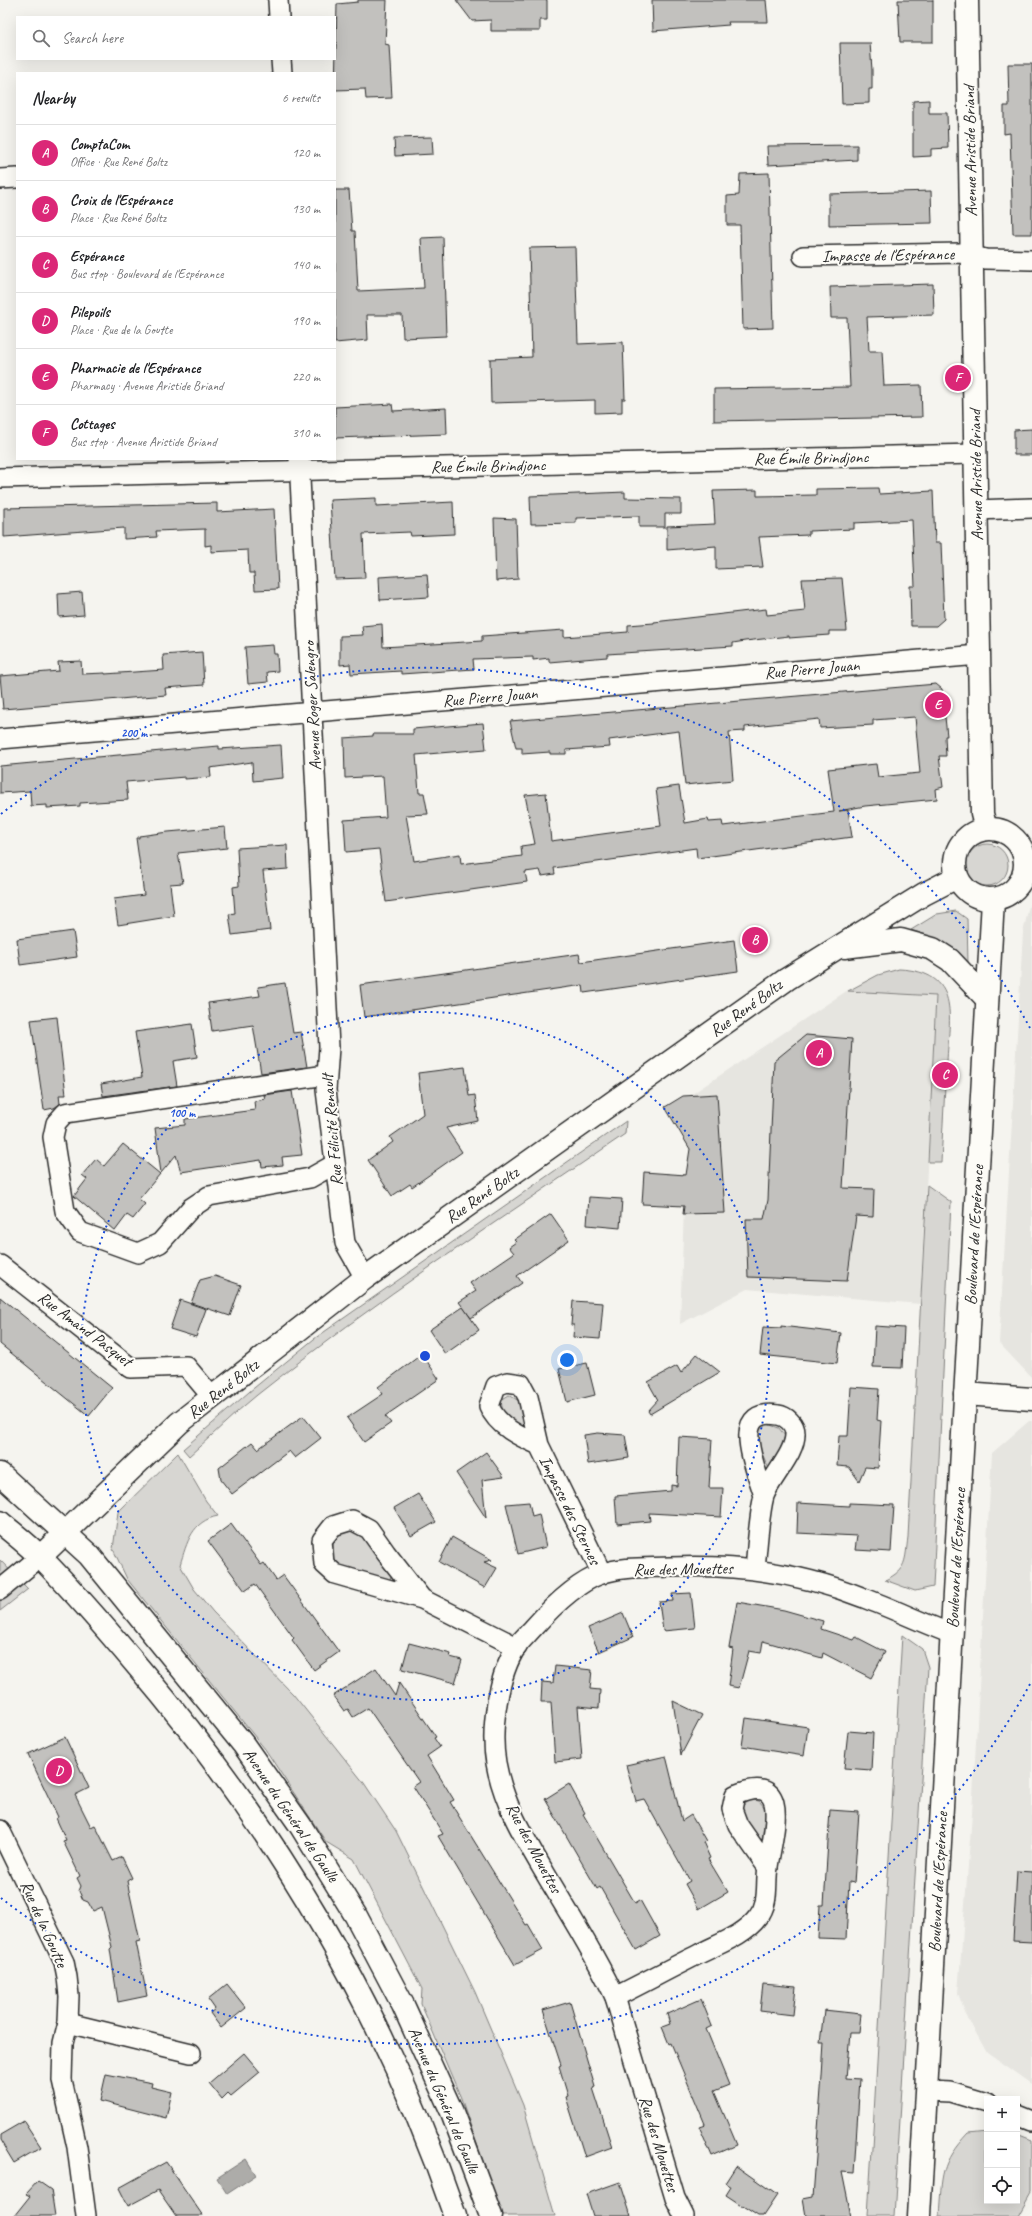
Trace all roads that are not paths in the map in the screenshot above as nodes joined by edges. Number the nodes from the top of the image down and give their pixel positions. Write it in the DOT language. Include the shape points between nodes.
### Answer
graph roads {
  1 [pos="278,0"];
  2 [pos="967,0"];
  3 [pos="279,16"];
  4 [pos="281,60"];
  5 [pos="282,72"];
  6 [pos="16,178"];
  7 [pos="0,179"];
  8 [pos="803,256"];
  9 [pos="972,257"];
  10 [pos="1032,260"];
  11 [pos="975,454"];
  12 [pos="299,465"];
  13 [pos="0,478"];
  14 [pos="1032,508"];
  15 [pos="976,510"];
  16 [pos="979,655"];
  17 [pos="312,713"];
  18 [pos="0,739"];
  19 [pos="986,829"];
  20 [pos="1028,855"];
  21 [pos="957,877"];
  22 [pos="993,900"];
  23 [pos="837,948"];
  24 [pos="324,952"];
  25 [pos="987,999"];
  26 [pos="326,1074"];
  27 [pos="335,1164"];
  28 [pos="0,1264"];
  29 [pos="365,1278"];
  30 [pos="965,1394"];
  31 [pos="212,1397"];
  32 [pos="1032,1399"];
  33 [pos="539,1445"];
  34 [pos="0,1474"];
  35 [pos="764,1496"];
  36 [pos="0,1522"];
  37 [pos="65,1534"];
  38 [pos="40,1557"];
  39 [pos="754,1569"];
  40 [pos="602,1574"];
  41 [pos="0,1590"];
  42 [pos="422,1599"];
  43 [pos="952,1634"];
  44 [pos="517,1647"];
  45 [pos="0,1830"];
  46 [pos="768,1868"];
  47 [pos="615,1997"];
  48 [pos="68,2023"];
  49 [pos="191,2054"];
  50 [pos="927,2091"];
  51 [pos="984,2102"];
  52 [pos="1020,2116"];
  53 [pos="1032,2121"];
  54 [pos="86,2216"];
  55 [pos="454,2216"];
  56 [pos="491,2216"];
  57 [pos="684,2216"];
  58 [pos="920,2216"];
  1 -- 3 [label="street"];
  2 -- 9 [label="main road, Avenue Aristide Briand"];
  4 -- 5 [label="street"];
  6 -- 7 [label="street"];
  8 -- 9 [label="street, Impasse de l'Espérance" via="961,253"];
  9 -- 10 [label="street, Impasse de l'Espérance"];
  9 -- 11 [label="main road, Avenue Aristide Briand"];
  11 -- 12 [label="street, Rue Émile Brindjonc"];
  11 -- 15 [label="main road, Avenue Aristide Briand"];
  12 -- 13 [label="street, Rue Émile Brindjonc"];
  12 -- 17 [label="street, Avenue Roger Salengro"];
  14 -- 15 [label="street"];
  15 -- 16 [label="main road, Avenue Aristide Briand"];
  16 -- 17 [label="street, Rue Pierre Jouan"];
  16 -- 19 [label="main road, Avenue Aristide Briand" via="982,814"];
  17 -- 18 [label="street, Rue Pierre Jouan"];
  17 -- 24 [label="street, Avenue Roger Salengro"];
  19 -- 20 [label="main road" via="1006,833"];
  19 -- 21 [label="main road" via="976,832 960,846 955,861"];
  20 -- 22 [label="main road" via="1022,880 1015,890 1005,897"];
  21 -- 22 [label="main road" via="962,887 971,895"];
  21 -- 23 [label="main road, Rue René Boltz" via="924,894"];
  22 -- 25 [label="main road, Boulevard de l'Espérance"];
  23 -- 25 [label="main road" via="901,940 933,949 950,960"];
  23 -- 29 [label="main road, Rue René Boltz" via="787,979"];
  24 -- 26 [label="street, Rue Félicité Renault" via="329,1047"];
  25 -- 30 [label="main road, Boulevard de l'Espérance"];
  26 -- 27 [label="street, Rue Félicité Renault"];
  26 -- 27 [label="street" via="65,1113 56,1123 53,1137 65,1211 80,1232 138,1253 160,1243 191,1208 209,1196 310,1178"];
  27 -- 29 [label="street, Rue Félicité Renault" via="345,1244"];
  28 -- 31 [label="street, Rue Amand Pasquet" via="131,1368 186,1366"];
  29 -- 31 [label="main road, Rue René Boltz"];
  30 -- 32 [label="main road"];
  30 -- 43 [label="main road, Boulevard de l'Espérance"];
  31 -- 37 [label="main road, Rue René Boltz" via="180,1423"];
  33 -- 40 [label="street, Impasse des Sternes"];
  34 -- 37 [label="main road, Avenue du Général de Gaulle"];
  35 -- 39 [label="street"];
  36 -- 38 [label="main road, Avenue du Général de Gaulle"];
  37 -- 38 [label="main road, Rue René Boltz"];
  37 -- 56 [label="main road, Avenue du Général de Gaulle" via="89,1555 243,1744 300,1825 356,1916 403,2005 452,2112"];
  38 -- 41 [label="street"];
  38 -- 55 [label="main road, Avenue du Général de Gaulle" via="94,1615 172,1707 233,1787 289,1869 330,1938 373,2020 410,2099"];
  39 -- 40 [label="street, Rue des Mouettes" via="705,1566 634,1568"];
  39 -- 43 [label="street, Rue des Mouettes" via="834,1587"];
  40 -- 44 [label="street, Rue des Mouettes" via="579,1586 543,1617"];
  42 -- 42 [label="street" via="335,1574 324,1564 322,1540 333,1526 352,1520 370,1528"];
  42 -- 44 [label="street"];
  43 -- 50 [label="main road, Boulevard de l'Espérance"];
  44 -- 47 [label="street, Rue des Mouettes" via="505,1672 497,1708 496,1762 502,1787 520,1830 601,1967"];
  45 -- 48 [label="street, Rue de la Goutte" via="64,1962 67,1977"];
  46 -- 47 [label="street" via="767,1898 758,1917 739,1934"];
  47 -- 57 [label="street, Rue des Mouettes" via="675,2198"];
  48 -- 49 [label="street"];
  48 -- 54 [label="street, Rue de la Goutte" via="63,2043 62,2080 77,2147"];
  50 -- 51 [label="street" via="950,2092"];
  50 -- 58 [label="main road, Boulevard de l'Espérance"];
  52 -- 53 [label="street"];
}
